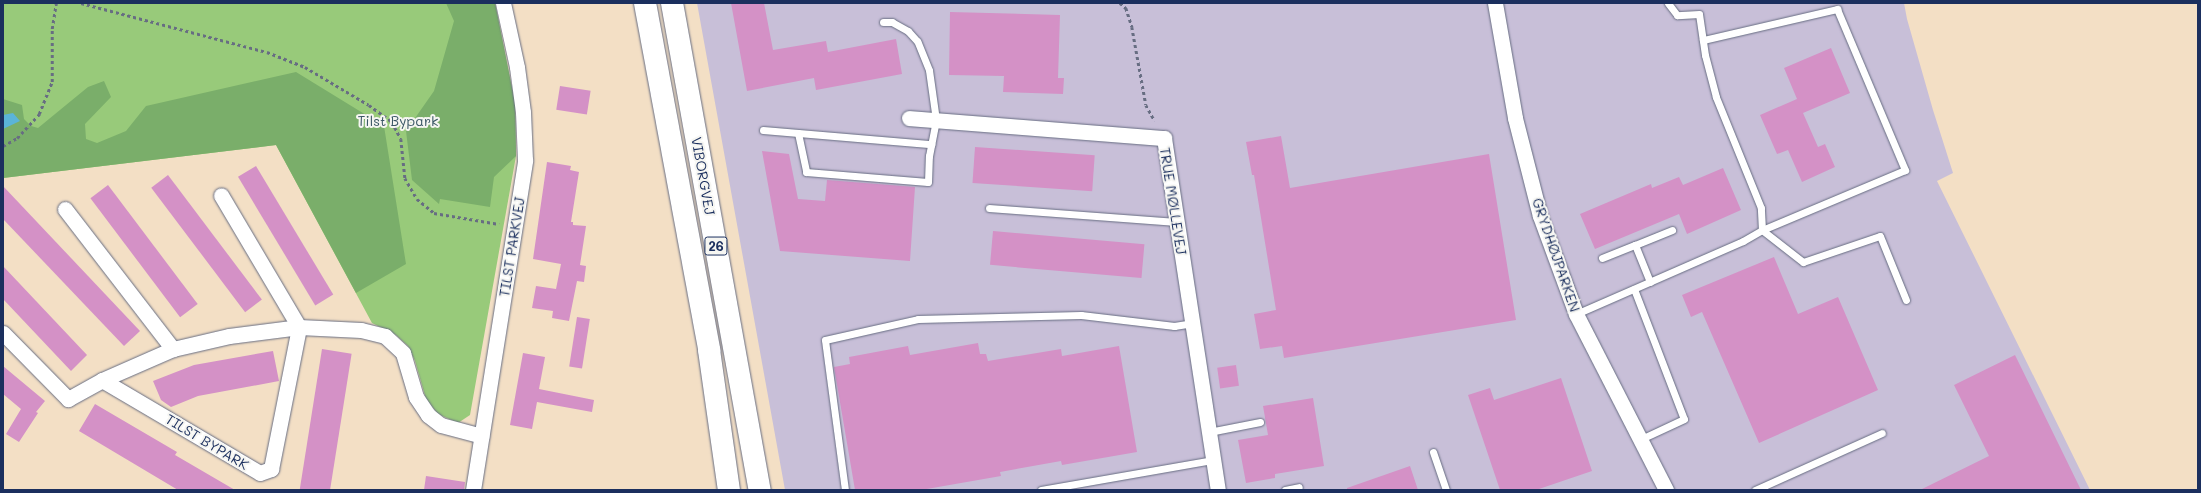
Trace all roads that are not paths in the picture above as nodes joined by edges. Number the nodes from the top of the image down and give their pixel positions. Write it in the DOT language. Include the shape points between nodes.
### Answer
graph roads {
  1 [pos="503,3"];
  2 [pos="645,3"];
  3 [pos="672,3"];
  4 [pos="1495,3"];
  5 [pos="1668,3"];
  6 [pos="883,22"];
  7 [pos="1703,40"];
  8 [pos="909,118"];
  9 [pos="936,120"];
  10 [pos="763,130"];
  11 [pos="798,133"];
  12 [pos="931,144"];
  13 [pos="221,195"];
  14 [pos="989,208"];
  15 [pos="66,209"];
  16 [pos="1176,222"];
  17 [pos="1672,230"];
  18 [pos="1762,230"];
  19 [pos="1635,245"];
  20 [pos="1602,258"];
  21 [pos="1650,282"];
  22 [pos="1634,289"];
  23 [pos="1906,300"];
  24 [pos="1576,314"];
  25 [pos="1192,323"];
  26 [pos="299,327"];
  27 [pos="3,333"];
  28 [pos="173,349"];
  29 [pos="102,380"];
  30 [pos="1260,422"];
  31 [pos="1208,432"];
  32 [pos="1882,432"];
  33 [pos="482,436"];
  34 [pos="1639,440"];
  35 [pos="1433,452"];
  36 [pos="1213,460"];
  37 [pos="1299,487"];
  38 [pos="473,490"];
  39 [pos="729,490"];
  40 [pos="760,490"];
  41 [pos="845,490"];
  42 [pos="1041,490"];
  43 [pos="1218,490"];
  44 [pos="1285,490"];
  45 [pos="1446,490"];
  46 [pos="1666,490"];
  47 [pos="1755,490"];
  1 -- 33 [label="street, TILST PARKVEJ" via="517,67 523,112 525,160"];
  2 -- 39 [label="main road, VIBORGVEJ / 26" via="709,350"];
  3 -- 40 [label="main road, VIBORGVEJ / 26"];
  4 -- 24 [label="street, GRYDHØJPARKEN" via="1515,118 1538,209"];
  5 -- 7 [label="lane" via="1677,15 1699,14"];
  6 -- 9 [label="lane" via="892,22 900,26 917,41 929,70"];
  7 -- 18 [label="lane" via="1716,97 1761,208"];
  7 -- 18 [label="lane" via="1837,9 1906,170"];
  8 -- 9 [label="street, TRUE MØLLEVEJ"];
  9 -- 12 [label="lane"];
  9 -- 16 [label="street, TRUE MØLLEVEJ" via="1164,138"];
  10 -- 11 [label="lane"];
  11 -- 12 [label="lane"];
  11 -- 12 [label="lane" via="806,172 928,182"];
  13 -- 26 [label="street"];
  14 -- 16 [label="lane"];
  15 -- 28 [label="street"];
  16 -- 25 [label="street, TRUE MØLLEVEJ"];
  17 -- 19 [label="lane"];
  18 -- 21 [label="lane"];
  18 -- 23 [label="lane" via="1803,262 1880,236"];
  19 -- 20 [label="lane"];
  19 -- 21 [label="lane"];
  21 -- 22 [label="lane"];
  22 -- 24 [label="lane"];
  22 -- 34 [label="lane" via="1684,419"];
  24 -- 34 [label="street, GRYDHØJPARKEN"];
  25 -- 31 [label="street, TRUE MØLLEVEJ"];
  25 -- 41 [label="lane" via="1174,326 1081,315 918,318 824,340"];
  26 -- 28 [label="street" via="229,336"];
  26 -- 29 [label="street, TILST BYPARK" via="271,470 260,473"];
  26 -- 33 [label="street" via="361,330 385,336 403,353 416,397 428,415 440,425"];
  27 -- 29 [label="street" via="68,399"];
  28 -- 29 [label="street"];
  30 -- 31 [label="lane"];
  31 -- 36 [label="street, TRUE MØLLEVEJ"];
  32 -- 47 [label="lane"];
  33 -- 38 [label="street, TILST PARKVEJ"];
  34 -- 46 [label="street, GRYDHØJPARKEN"];
  35 -- 45 [label="lane"];
  36 -- 42 [label="lane"];
  36 -- 43 [label="street, TRUE MØLLEVEJ"];
  37 -- 44 [label="lane"];
}
